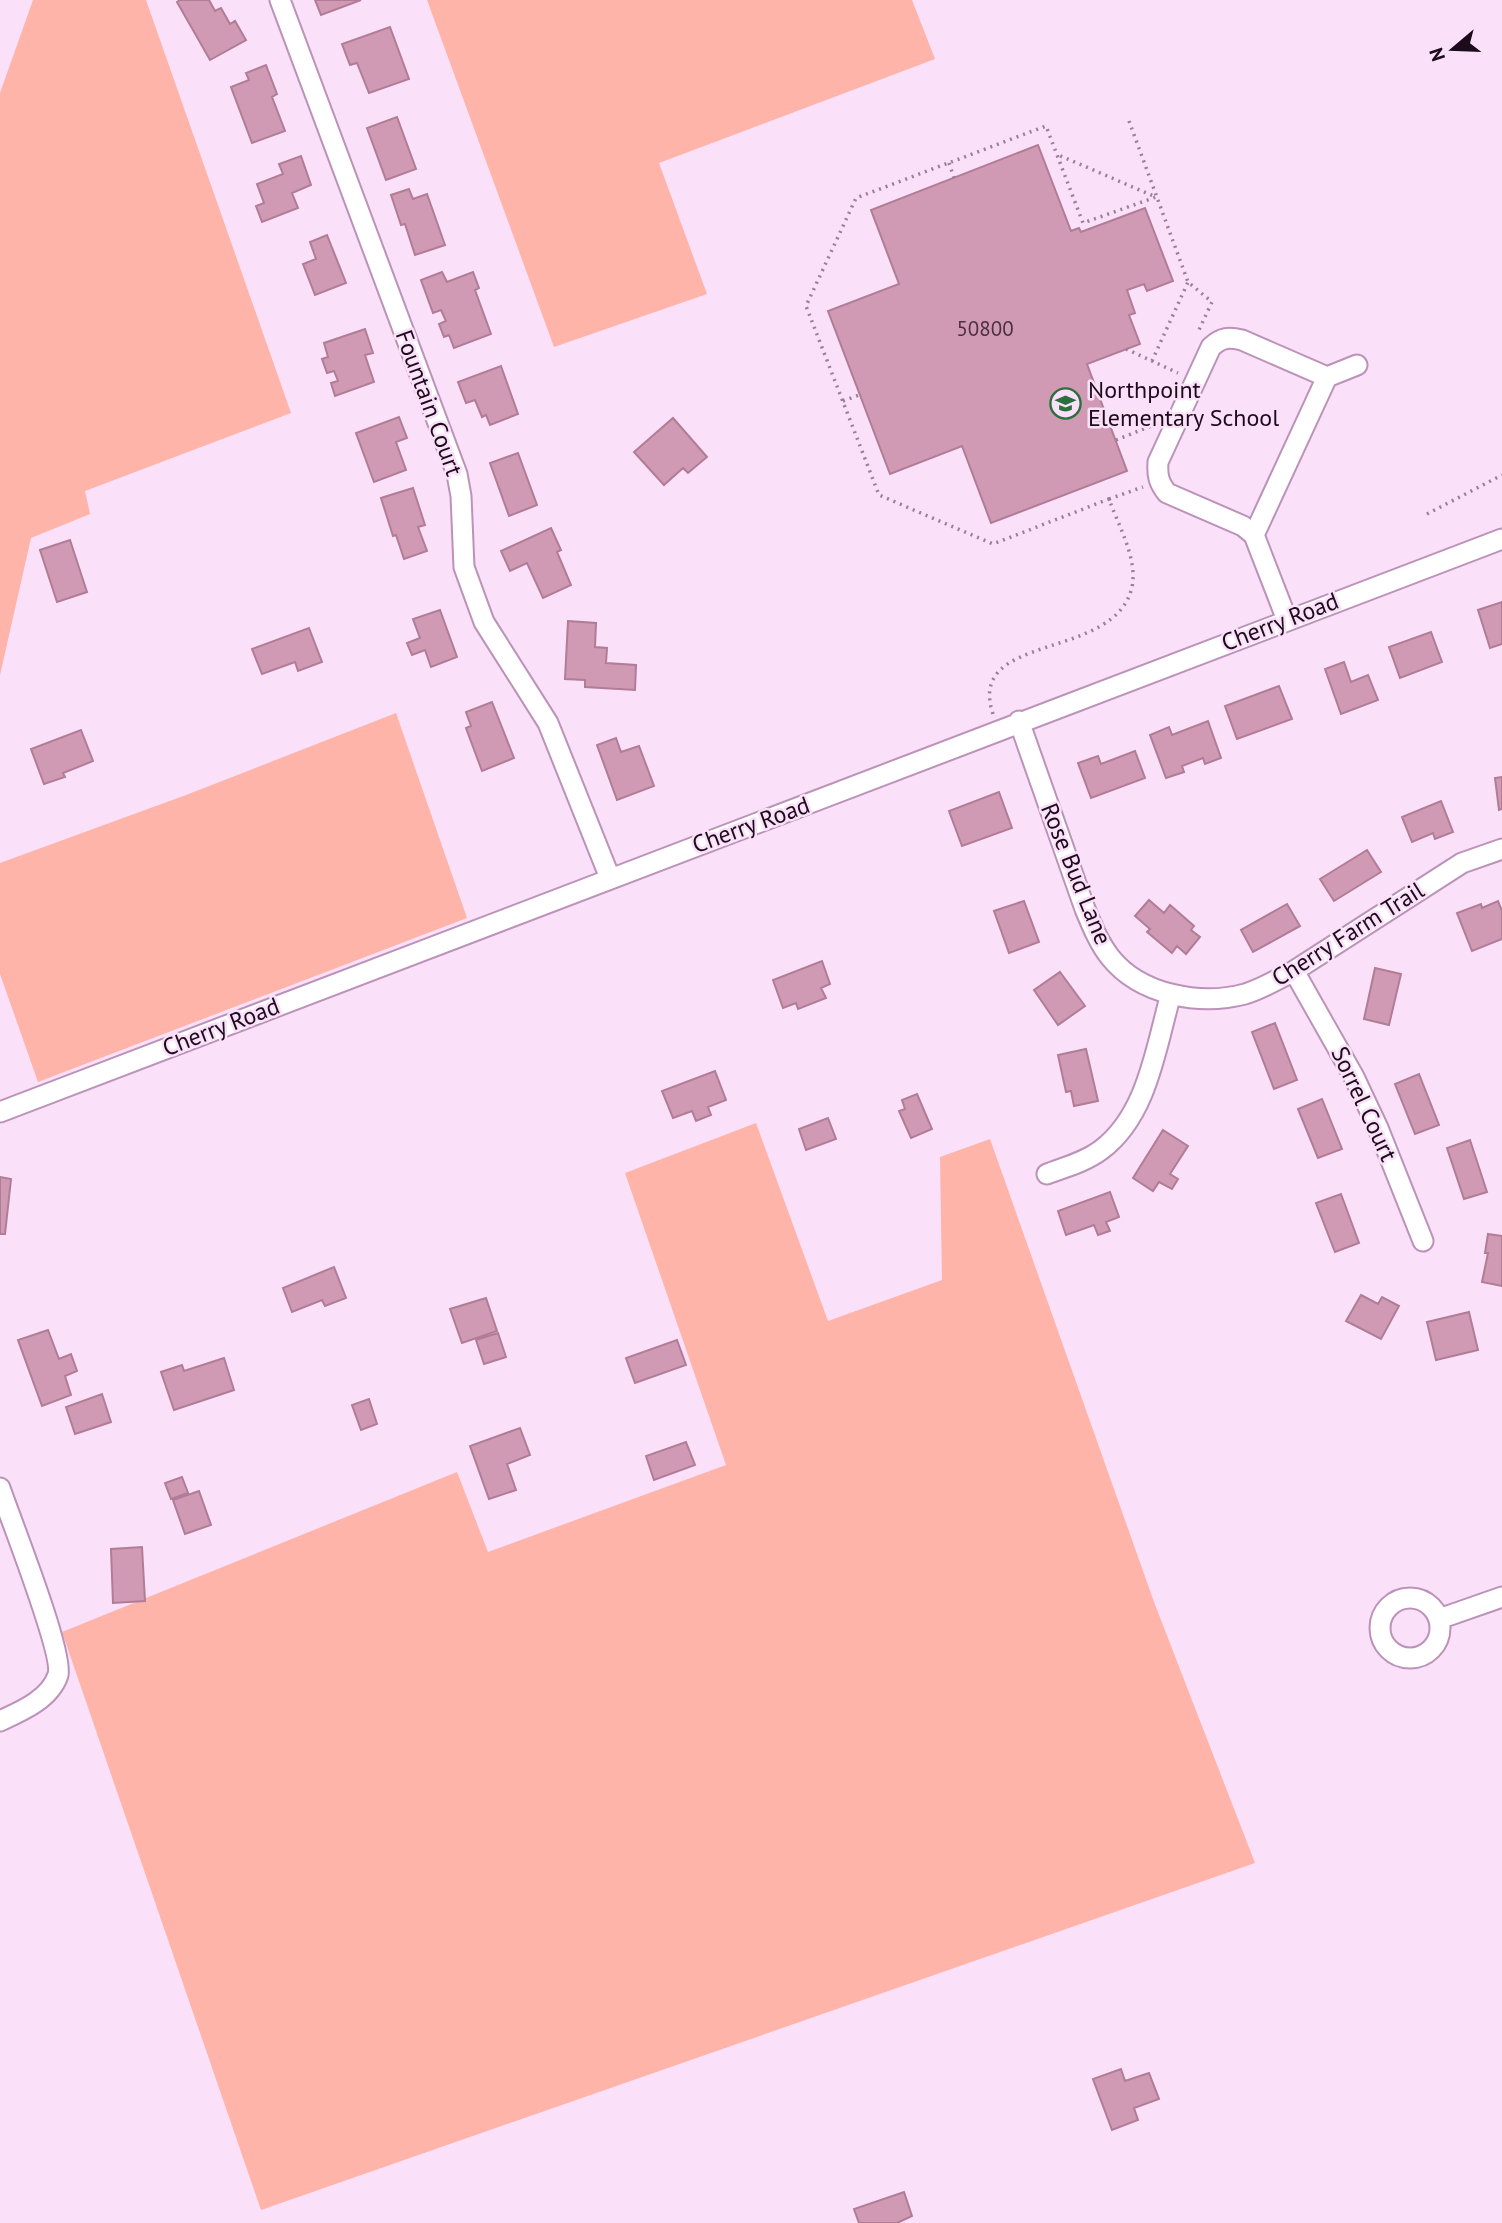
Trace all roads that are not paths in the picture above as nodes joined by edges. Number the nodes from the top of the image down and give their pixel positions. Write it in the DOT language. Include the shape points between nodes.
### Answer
graph roads {
  1 [pos="280,0"];
  2 [pos="1357,365"];
  3 [pos="1327,377"];
  4 [pos="1254,535"];
  5 [pos="1502,539"];
  6 [pos="1287,620"];
  7 [pos="1019,721"];
  8 [pos="1502,849"];
  9 [pos="610,878"];
  10 [pos="1294,971"];
  11 [pos="1171,993"];
  12 [pos="0,1112"];
  13 [pos="1047,1174"];
  14 [pos="1423,1241"];
  15 [pos="0,1488"];
  16 [pos="1502,1597"];
  17 [pos="1439,1619"];
  18 [pos="0,1721"];
  1 -- 9 [label="street, Fountain Court" via="457,474 464,567 484,622 548,723"];
  2 -- 3 [label="street"];
  3 -- 4 [label="street"];
  3 -- 4 [label="street" via="1242,340 1228,337 1211,347 1158,462 1157,474 1167,493"];
  4 -- 6 [label="street"];
  5 -- 6 [label="street, Cherry Road"];
  6 -- 7 [label="street, Cherry Road"];
  7 -- 9 [label="street, Cherry Road"];
  7 -- 11 [label="street, Rose Bud Lane" via="1097,937 1125,973"];
  8 -- 10 [label="street, Cherry Farm Trail" via="1462,863"];
  9 -- 12 [label="street, Cherry Road"];
  10 -- 11 [label="street, Cherry Farm Trail" via="1245,994 1220,998"];
  10 -- 14 [label="street, Sorrel Court" via="1354,1077"];
  11 -- 13 [label="street" via="1147,1080 1127,1124 1101,1150"];
  15 -- 18 [label="street" via="54,1643 59,1672 39,1700"];
  16 -- 17 [label="street"];
}
